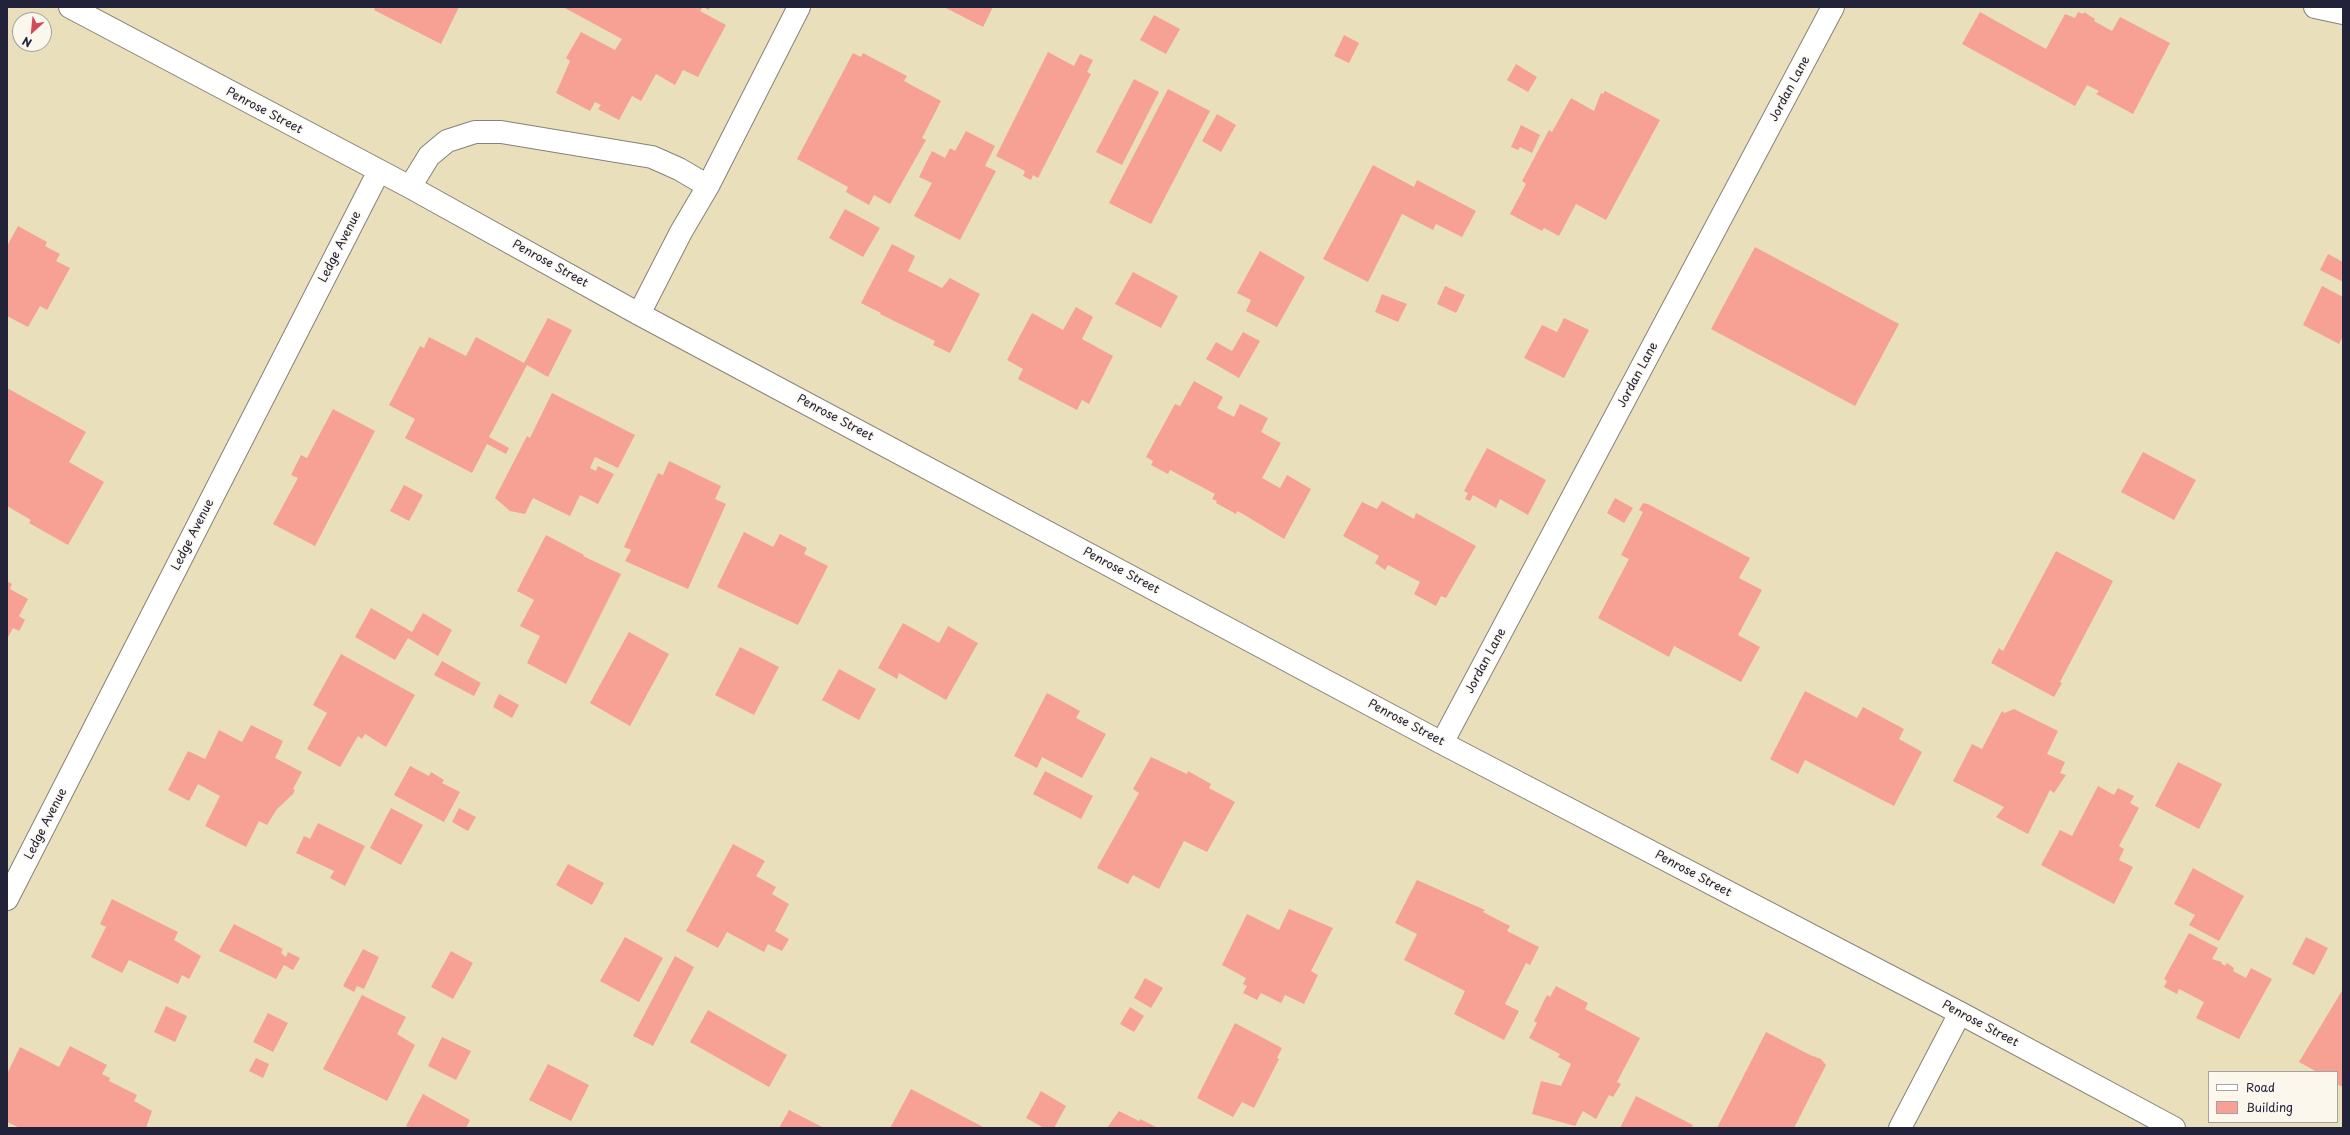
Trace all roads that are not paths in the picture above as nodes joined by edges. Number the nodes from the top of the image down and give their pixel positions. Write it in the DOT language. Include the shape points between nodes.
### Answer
graph roads {
  1 [pos="70,7"];
  2 [pos="798,7"];
  3 [pos="1833,7"];
  4 [pos="2315,7"];
  5 [pos="2343,13"];
  6 [pos="379,171"];
  7 [pos="708,186"];
  8 [pos="410,187"];
  9 [pos="638,314"];
  10 [pos="1442,743"];
  11 [pos="7,899"];
  12 [pos="1960,1013"];
  13 [pos="1900,1128"];
  14 [pos="2174,1128"];
  1 -- 6 [label="street, Penrose Street"];
  2 -- 7 [label="street"];
  3 -- 10 [label="street, Jordan Lane"];
  4 -- 5 [label="street"];
  6 -- 8 [label="street, Penrose Street"];
  6 -- 11 [label="street, Ledge Avenue"];
  7 -- 8 [label="street" via="652,157 501,132 475,132 447,141 429,156"];
  7 -- 9 [label="street"];
  8 -- 9 [label="street, Penrose Street"];
  9 -- 10 [label="street, Penrose Street"];
  10 -- 12 [label="street, Penrose Street"];
  12 -- 13 [label="street"];
  12 -- 14 [label="street, Penrose Street"];
}
